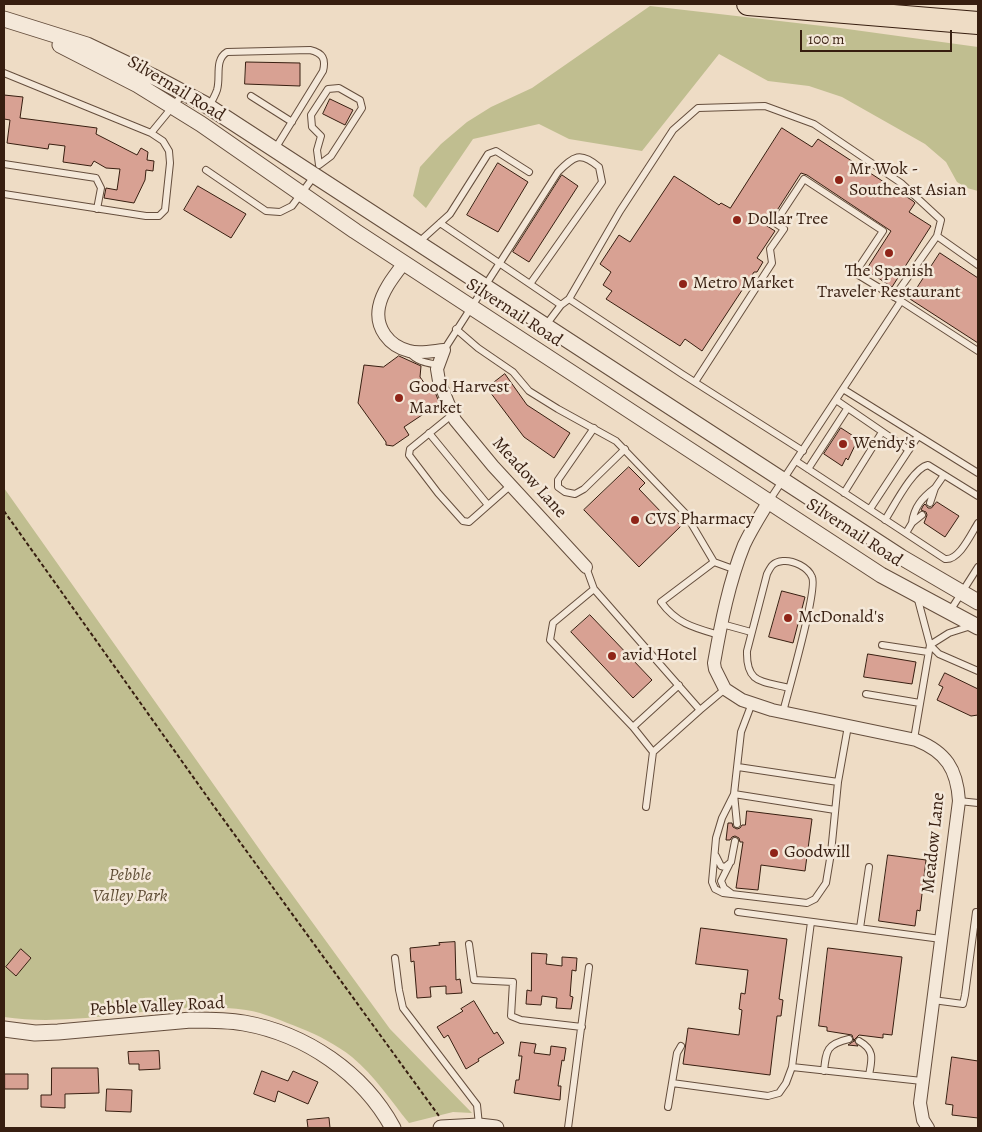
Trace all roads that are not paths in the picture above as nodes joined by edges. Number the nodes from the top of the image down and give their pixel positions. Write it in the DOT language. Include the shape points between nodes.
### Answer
graph roads {
  1 [pos="748,4"];
  2 [pos="4,19"];
  3 [pos="978,23"];
  4 [pos="31,28"];
  5 [pos="4,73"];
  6 [pos="184,93"];
  7 [pos="250,96"];
  8 [pos="172,106"];
  9 [pos="209,107"];
  10 [pos="292,122"];
  11 [pos="151,133"];
  12 [pos="275,149"];
  13 [pos="4,164"];
  14 [pos="206,170"];
  15 [pos="317,170"];
  16 [pos="529,172"];
  17 [pos="4,194"];
  18 [pos="301,194"];
  19 [pos="97,208"];
  20 [pos="440,223"];
  21 [pos="937,236"];
  22 [pos="418,243"];
  23 [pos="404,263"];
  24 [pos="498,263"];
  25 [pos="978,265"];
  26 [pos="530,284"];
  27 [pos="486,286"];
  28 [pos="894,297"];
  29 [pos="569,299"];
  30 [pos="901,301"];
  31 [pos="561,306"];
  32 [pos="472,308"];
  33 [pos="546,325"];
  34 [pos="456,329"];
  35 [pos="444,350"];
  36 [pos="409,351"];
  37 [pos="978,351"];
  38 [pos="438,365"];
  39 [pos="695,382"];
  40 [pos="843,389"];
  41 [pos="836,400"];
  42 [pos="847,409"];
  43 [pos="453,414"];
  44 [pos="594,428"];
  45 [pos="882,432"];
  46 [pos="429,434"];
  47 [pos="918,436"];
  48 [pos="624,449"];
  49 [pos="803,450"];
  50 [pos="909,450"];
  51 [pos="796,461"];
  52 [pos="808,469"];
  53 [pos="978,473"];
  54 [pos="944,475"];
  55 [pos="783,480"];
  56 [pos="511,485"];
  57 [pos="935,488"];
  58 [pos="844,493"];
  59 [pos="978,496"];
  60 [pos="769,501"];
  61 [pos="930,503"];
  62 [pos="488,505"];
  63 [pos="870,509"];
  64 [pos="922,515"];
  65 [pos="885,520"];
  66 [pos="912,523"];
  67 [pos="978,523"];
  68 [pos="906,533"];
  69 [pos="714,562"];
  70 [pos="586,567"];
  71 [pos="978,567"];
  72 [pos="736,570"];
  73 [pos="976,576"];
  74 [pos="594,589"];
  75 [pos="961,593"];
  76 [pos="916,595"];
  77 [pos="978,602"];
  78 [pos="949,612"];
  79 [pos="976,626"];
  80 [pos="720,630"];
  81 [pos="752,632"];
  82 [pos="882,645"];
  83 [pos="929,649"];
  84 [pos="978,672"];
  85 [pos="679,685"];
  86 [pos="789,688"];
  87 [pos="725,689"];
  88 [pos="866,694"];
  89 [pos="920,702"];
  90 [pos="752,703"];
  91 [pos="700,710"];
  92 [pos="783,712"];
  93 [pos="848,726"];
  94 [pos="632,728"];
  95 [pos="914,739"];
  96 [pos="653,752"];
  97 [pos="738,767"];
  98 [pos="838,782"];
  99 [pos="734,794"];
  100 [pos="959,801"];
  101 [pos="978,803"];
  102 [pos="646,807"];
  103 [pos="835,810"];
  104 [pos="737,824"];
  105 [pos="735,841"];
  106 [pos="715,853"];
  107 [pos="730,862"];
  108 [pos="869,867"];
  109 [pos="732,894"];
  110 [pos="738,912"];
  111 [pos="976,912"];
  112 [pos="811,922"];
  113 [pos="860,928"];
  114 [pos="941,939"];
  115 [pos="469,944"];
  116 [pos="395,958"];
  117 [pos="590,967"];
  118 [pos="933,1000"];
  119 [pos="582,1027"];
  120 [pos="4,1028"];
  121 [pos="849,1039"];
  122 [pos="859,1041"];
  123 [pos="681,1046"];
  124 [pos="792,1067"];
  125 [pos="824,1071"];
  126 [pos="869,1075"];
  127 [pos="922,1081"];
  128 [pos="672,1083"];
  129 [pos="668,1107"];
  130 [pos="479,1126"];
  131 [pos="394,1128"];
  132 [pos="444,1128"];
  133 [pos="496,1128"];
  134 [pos="568,1128"];
  135 [pos="928,1128"];
  1 -- 3 [label="highway"];
  2 -- 4 [label="street, Silvernail Road"];
  4 -- 6 [label="street, Silvernail Road" via="87,46"];
  4 -- 8 [label="street, Silvernail Road"];
  5 -- 11 [label="lane"];
  6 -- 8 [label="lane"];
  6 -- 9 [label="street, Silvernail Road"];
  7 -- 10 [label="lane"];
  8 -- 11 [label="lane"];
  8 -- 18 [label="street, Silvernail Road"];
  9 -- 10 [label="lane" via="217,90 222,55 228,52 318,51 325,63 323,72"];
  9 -- 12 [label="street, Silvernail Road"];
  10 -- 12 [label="lane"];
  11 -- 19 [label="lane" via="163,141 169,151 165,210 159,216"];
  12 -- 15 [label="street, Silvernail Road"];
  13 -- 19 [label="lane" via="96,178 101,188"];
  14 -- 18 [label="lane" via="266,211 280,212 292,206"];
  15 -- 15 [label="lane" via="321,136 312,127 311,115 328,89 339,88 360,100 362,108 331,156"];
  15 -- 18 [label="lane"];
  15 -- 22 [label="street, Silvernail Road"];
  16 -- 20 [label="lane" via="496,151 488,154 450,214"];
  17 -- 19 [label="lane"];
  18 -- 23 [label="street, Silvernail Road"];
  20 -- 22 [label="lane"];
  20 -- 24 [label="lane"];
  21 -- 25 [label="lane"];
  21 -- 28 [label="lane"];
  21 -- 29 [label="lane" via="940,220 900,183 814,124 765,106 698,108 673,130 620,211"];
  22 -- 27 [label="street, Silvernail Road"];
  23 -- 32 [label="street, Silvernail Road"];
  23 -- 36 [label="street" via="389,283 379,307 379,319 384,336"];
  24 -- 26 [label="lane"];
  24 -- 26 [label="lane" via="558,172 580,156 592,161 599,167 602,182"];
  24 -- 27 [label="lane"];
  26 -- 31 [label="lane"];
  27 -- 32 [label="lane"];
  27 -- 33 [label="street, Silvernail Road"];
  28 -- 30 [label="lane"];
  28 -- 39 [label="lane" via="855,273 883,231 804,179 776,223 784,229 770,250 772,263"];
  29 -- 31 [label="lane"];
  29 -- 39 [label="lane"];
  30 -- 37 [label="lane"];
  30 -- 40 [label="lane"];
  31 -- 33 [label="lane"];
  32 -- 34 [label="lane"];
  32 -- 60 [label="street, Silvernail Road"];
  33 -- 55 [label="street, Silvernail Road"];
  34 -- 35 [label="lane"];
  34 -- 44 [label="lane" via="512,372 529,391"];
  35 -- 36 [label="street"];
  35 -- 38 [label="street"];
  36 -- 38 [label="lane" via="424,363"];
  38 -- 43 [label="street, Meadow Lane" via="439,381"];
  39 -- 49 [label="lane"];
  40 -- 41 [label="lane"];
  40 -- 47 [label="lane"];
  41 -- 42 [label="lane"];
  41 -- 49 [label="lane"];
  42 -- 45 [label="lane"];
  42 -- 52 [label="lane"];
  43 -- 46 [label="lane"];
  43 -- 56 [label="street, Meadow Lane"];
  44 -- 48 [label="lane"];
  44 -- 48 [label="lane" via="558,480 558,487 565,492 574,494 584,489"];
  45 -- 50 [label="lane"];
  45 -- 58 [label="lane"];
  46 -- 62 [label="lane"];
  46 -- 62 [label="lane" via="410,449 409,455 438,493 463,521 469,522"];
  47 -- 50 [label="lane"];
  47 -- 53 [label="lane"];
  48 -- 69 [label="lane" via="684,513"];
  49 -- 51 [label="lane"];
  50 -- 63 [label="lane"];
  51 -- 52 [label="lane"];
  51 -- 55 [label="lane"];
  52 -- 58 [label="lane"];
  54 -- 57 [label="lane"];
  54 -- 59 [label="lane"];
  54 -- 65 [label="lane" via="922,466"];
  55 -- 60 [label="lane"];
  55 -- 75 [label="street, Silvernail Road"];
  56 -- 62 [label="lane"];
  56 -- 70 [label="street, Meadow Lane"];
  57 -- 61 [label="lane"];
  57 -- 66 [label="lane" via="922,498"];
  58 -- 63 [label="lane"];
  60 -- 72 [label="street" via="753,527"];
  60 -- 76 [label="street, Silvernail Road"];
  63 -- 65 [label="lane"];
  64 -- 66 [label="lane"];
  65 -- 68 [label="lane"];
  66 -- 68 [label="lane"];
  67 -- 68 [label="lane" via="951,560"];
  69 -- 72 [label="lane"];
  69 -- 80 [label="lane" via="662,602 681,622 696,629"];
  70 -- 74 [label="lane"];
  71 -- 73 [label="lane"];
  72 -- 80 [label="street"];
  73 -- 75 [label="lane"];
  74 -- 85 [label="lane"];
  74 -- 94 [label="lane" via="553,623 550,640"];
  75 -- 77 [label="street, Silvernail Road"];
  75 -- 78 [label="lane"];
  76 -- 78 [label="street, Silvernail Road"];
  76 -- 83 [label="lane"];
  78 -- 79 [label="street, Silvernail Road"];
  79 -- 83 [label="lane" via="949,633"];
  80 -- 81 [label="lane"];
  80 -- 87 [label="street" via="714,662"];
  81 -- 86 [label="lane" via="748,670 760,681"];
  81 -- 86 [label="lane" via="771,565 790,561 808,571 812,577 813,593"];
  82 -- 83 [label="lane"];
  83 -- 84 [label="lane"];
  83 -- 89 [label="lane"];
  85 -- 91 [label="lane"];
  85 -- 94 [label="lane"];
  86 -- 92 [label="lane"];
  87 -- 90 [label="street, Meadow Lane"];
  87 -- 91 [label="lane"];
  88 -- 89 [label="lane"];
  89 -- 95 [label="lane"];
  90 -- 92 [label="street, Meadow Lane"];
  90 -- 97 [label="lane" via="741,732"];
  91 -- 96 [label="lane"];
  92 -- 93 [label="street, Meadow Lane"];
  93 -- 95 [label="street, Meadow Lane"];
  93 -- 98 [label="lane"];
  94 -- 96 [label="lane"];
  95 -- 100 [label="street, Meadow Lane" via="940,752 950,764 956,777"];
  96 -- 102 [label="lane"];
  97 -- 98 [label="lane"];
  97 -- 99 [label="lane"];
  98 -- 103 [label="lane"];
  99 -- 103 [label="lane"];
  99 -- 104 [label="lane"];
  99 -- 106 [label="lane" via="722,818"];
  100 -- 101 [label="lane"];
  100 -- 114 [label="street, Meadow Lane"];
  103 -- 109 [label="lane" via="826,883 814,899 807,903"];
  105 -- 107 [label="lane"];
  106 -- 107 [label="lane" via="721,866"];
  106 -- 109 [label="lane" via="712,882 715,889"];
  107 -- 109 [label="lane" via="722,881 724,888"];
  108 -- 113 [label="lane"];
  110 -- 112 [label="lane"];
  111 -- 118 [label="lane" via="963,1004"];
  112 -- 113 [label="lane"];
  112 -- 124 [label="lane"];
  113 -- 114 [label="lane"];
  114 -- 118 [label="street, Meadow Lane"];
  115 -- 119 [label="lane" via="474,980 513,982 512,1016 521,1020"];
  116 -- 130 [label="lane" via="403,1008 477,1105"];
  117 -- 119 [label="lane"];
  118 -- 127 [label="street, Meadow Lane"];
  119 -- 134 [label="lane"];
  120 -- 131 [label="street, Pebble Valley Road" via="35,1033 191,1020 235,1021 262,1026 295,1038 340,1066 362,1086"];
  121 -- 125 [label="lane" via="837,1042 826,1052"];
  122 -- 126 [label="lane" via="868,1046 871,1053"];
  123 -- 128 [label="lane"];
  124 -- 125 [label="lane"];
  124 -- 128 [label="lane" via="780,1093 768,1096"];
  125 -- 126 [label="lane"];
  126 -- 127 [label="lane"];
  127 -- 135 [label="street, Meadow Lane" via="920,1103"];
  128 -- 129 [label="lane"];
  130 -- 132 [label="street"];
  130 -- 133 [label="street"];
}
